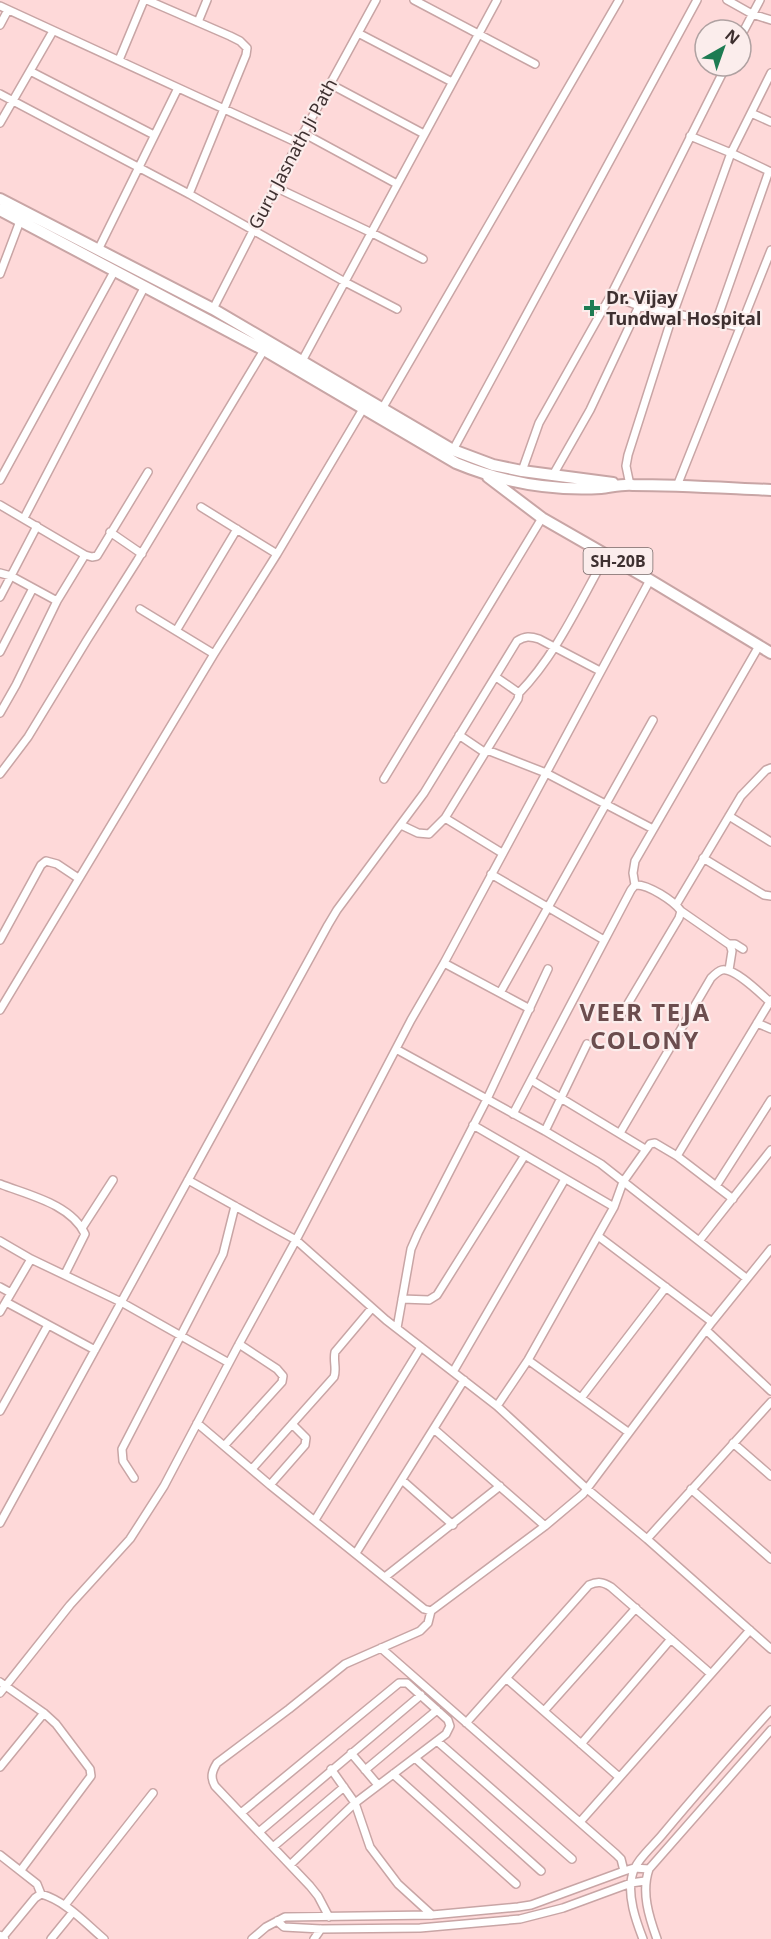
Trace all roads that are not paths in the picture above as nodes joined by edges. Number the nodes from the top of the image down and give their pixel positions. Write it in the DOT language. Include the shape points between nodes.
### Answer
graph roads {
  1 [pos="145,0"];
  2 [pos="207,0"];
  3 [pos="376,0"];
  4 [pos="414,0"];
  5 [pos="497,0"];
  6 [pos="620,0"];
  7 [pos="697,0"];
  8 [pos="727,0"];
  9 [pos="760,0"];
  10 [pos="0,6"];
  11 [pos="8,10"];
  12 [pos="752,14"];
  13 [pos="750,18"];
  14 [pos="771,20"];
  15 [pos="198,22"];
  16 [pos="0,25"];
  17 [pos="53,31"];
  18 [pos="358,33"];
  19 [pos="478,35"];
  20 [pos="119,60"];
  21 [pos="535,64"];
  22 [pos="30,71"];
  23 [pos="771,73"];
  24 [pos="720,78"];
  25 [pos="452,82"];
  26 [pos="330,84"];
  27 [pos="178,88"];
  28 [pos="0,94"];
  29 [pos="12,100"];
  30 [pos="225,109"];
  31 [pos="751,113"];
  32 [pos="771,122"];
  33 [pos="0,123"];
  34 [pos="303,133"];
  35 [pos="424,134"];
  36 [pos="154,135"];
  37 [pos="690,136"];
  38 [pos="298,143"];
  39 [pos="731,153"];
  40 [pos="138,169"];
  41 [pos="770,172"];
  42 [pos="397,184"];
  43 [pos="275,187"];
  44 [pos="189,194"];
  45 [pos="0,199"];
  46 [pos="0,210"];
  47 [pos="20,221"];
  48 [pos="253,230"];
  49 [pos="372,233"];
  50 [pos="98,250"];
  51 [pos="771,250"];
  52 [pos="423,260"];
  53 [pos="115,270"];
  54 [pos="0,274"];
  55 [pos="345,282"];
  56 [pos="145,286"];
  57 [pos="611,294"];
  58 [pos="639,306"];
  59 [pos="213,309"];
  60 [pos="397,309"];
  61 [pos="674,314"];
  62 [pos="716,322"];
  63 [pos="740,327"];
  64 [pos="264,350"];
  65 [pos="302,361"];
  66 [pos="363,409"];
  67 [pos="382,409"];
  68 [pos="453,450"];
  69 [pos="472,459"];
  70 [pos="522,471"];
  71 [pos="148,472"];
  72 [pos="484,474"];
  73 [pos="553,475"];
  74 [pos="0,480"];
  75 [pos="625,485"];
  76 [pos="677,486"];
  77 [pos="771,490"];
  78 [pos="0,505"];
  79 [pos="201,507"];
  80 [pos="24,518"];
  81 [pos="542,518"];
  82 [pos="38,526"];
  83 [pos="237,529"];
  84 [pos="110,532"];
  85 [pos="142,554"];
  86 [pos="277,554"];
  87 [pos="607,554"];
  88 [pos="85,555"];
  89 [pos="0,573"];
  90 [pos="11,576"];
  91 [pos="650,580"];
  92 [pos="33,588"];
  93 [pos="0,597"];
  94 [pos="57,601"];
  95 [pos="140,609"];
  96 [pos="176,631"];
  97 [pos="759,646"];
  98 [pos="554,647"];
  99 [pos="0,652"];
  100 [pos="771,653"];
  101 [pos="214,654"];
  102 [pos="600,670"];
  103 [pos="495,677"];
  104 [pos="519,693"];
  105 [pos="0,713"];
  106 [pos="653,720"];
  107 [pos="459,735"];
  108 [pos="487,750"];
  109 [pos="771,768"];
  110 [pos="546,773"];
  111 [pos="0,774"];
  112 [pos="384,779"];
  113 [pos="606,803"];
  114 [pos="729,816"];
  115 [pos="445,818"];
  116 [pos="401,825"];
  117 [pos="653,829"];
  118 [pos="771,842"];
  119 [pos="502,853"];
  120 [pos="703,858"];
  121 [pos="491,874"];
  122 [pos="78,878"];
  123 [pos="635,885"];
  124 [pos="771,896"];
  125 [pos="548,907"];
  126 [pos="678,908"];
  127 [pos="0,940"];
  128 [pos="604,940"];
  129 [pos="729,944"];
  130 [pos="743,949"];
  131 [pos="444,963"];
  132 [pos="548,969"];
  133 [pos="729,970"];
  134 [pos="500,993"];
  135 [pos="770,1001"];
  136 [pos="530,1009"];
  137 [pos="0,1010"];
  138 [pos="620,1017"];
  139 [pos="757,1023"];
  140 [pos="771,1029"];
  141 [pos="587,1044"];
  142 [pos="396,1049"];
  143 [pos="531,1080"];
  144 [pos="561,1097"];
  145 [pos="486,1099"];
  146 [pos="771,1100"];
  147 [pos="513,1114"];
  148 [pos="473,1125"];
  149 [pos="545,1131"];
  150 [pos="620,1134"];
  151 [pos="645,1149"];
  152 [pos="771,1150"];
  153 [pos="525,1155"];
  154 [pos="677,1156"];
  155 [pos="565,1179"];
  156 [pos="113,1180"];
  157 [pos="188,1180"];
  158 [pos="623,1182"];
  159 [pos="0,1184"];
  160 [pos="716,1186"];
  161 [pos="733,1199"];
  162 [pos="235,1206"];
  163 [pos="614,1207"];
  164 [pos="82,1228"];
  165 [pos="598,1236"];
  166 [pos="296,1240"];
  167 [pos="0,1241"];
  168 [pos="699,1241"];
  169 [pos="771,1249"];
  170 [pos="31,1259"];
  171 [pos="65,1274"];
  172 [pos="746,1278"];
  173 [pos="0,1287"];
  174 [pos="666,1287"];
  175 [pos="11,1293"];
  176 [pos="402,1299"];
  177 [pos="6,1302"];
  178 [pos="121,1302"];
  179 [pos="372,1308"];
  180 [pos="0,1312"];
  181 [pos="712,1322"];
  182 [pos="48,1325"];
  183 [pos="397,1328"];
  184 [pos="706,1330"];
  185 [pos="181,1335"];
  186 [pos="239,1344"];
  187 [pos="421,1347"];
  188 [pos="95,1350"];
  189 [pos="528,1360"];
  190 [pos="229,1363"];
  191 [pos="453,1372"];
  192 [pos="464,1380"];
  193 [pos="771,1391"];
  194 [pos="581,1398"];
  195 [pos="771,1402"];
  196 [pos="497,1406"];
  197 [pos="0,1411"];
  198 [pos="197,1423"];
  199 [pos="292,1424"];
  200 [pos="434,1429"];
  201 [pos="628,1432"];
  202 [pos="734,1443"];
  203 [pos="224,1446"];
  204 [pos="252,1469"];
  205 [pos="771,1476"];
  206 [pos="134,1478"];
  207 [pos="402,1480"];
  208 [pos="270,1485"];
  209 [pos="500,1486"];
  210 [pos="586,1488"];
  211 [pos="692,1489"];
  212 [pos="0,1504"];
  213 [pos="8,1509"];
  214 [pos="315,1520"];
  215 [pos="0,1523"];
  216 [pos="453,1525"];
  217 [pos="545,1526"];
  218 [pos="647,1539"];
  219 [pos="356,1553"];
  220 [pos="771,1558"];
  221 [pos="385,1577"];
  222 [pos="636,1608"];
  223 [pos="430,1611"];
  224 [pos="750,1630"];
  225 [pos="671,1639"];
  226 [pos="381,1648"];
  227 [pos="771,1649"];
  228 [pos="711,1674"];
  229 [pos="506,1678"];
  230 [pos="2,1687"];
  231 [pos="421,1695"];
  232 [pos="437,1710"];
  233 [pos="771,1710"];
  234 [pos="544,1711"];
  235 [pos="44,1713"];
  236 [pos="466,1723"];
  237 [pos="771,1730"];
  238 [pos="437,1741"];
  239 [pos="581,1744"];
  240 [pos="351,1754"];
  241 [pos="415,1758"];
  242 [pos="0,1767"];
  243 [pos="331,1769"];
  244 [pos="365,1770"];
  245 [pos="393,1774"];
  246 [pos="619,1778"];
  247 [pos="378,1785"];
  248 [pos="344,1787"];
  249 [pos="153,1793"];
  250 [pos="355,1803"];
  251 [pos="241,1813"];
  252 [pos="580,1822"];
  253 [pos="259,1832"];
  254 [pos="273,1847"];
  255 [pos="0,1855"];
  256 [pos="572,1859"];
  257 [pos="290,1865"];
  258 [pos="634,1869"];
  259 [pos="649,1869"];
  260 [pos="21,1870"];
  261 [pos="541,1871"];
  262 [pos="624,1871"];
  263 [pos="645,1881"];
  264 [pos="631,1883"];
  265 [pos="516,1884"];
  266 [pos="41,1894"];
  267 [pos="65,1905"];
  268 [pos="73,1912"];
  269 [pos="432,1915"];
  270 [pos="329,1917"];
  271 [pos="277,1922"];
  272 [pos="321,1929"];
  273 [pos="2,1938"];
  274 [pos="51,1939"];
  275 [pos="104,1939"];
  276 [pos="252,1939"];
  277 [pos="314,1939"];
  278 [pos="643,1939"];
  279 [pos="657,1939"];
  1 -- 15 [label="street"];
  1 -- 20 [label="street"];
  2 -- 15 [label="street"];
  3 -- 18 [label="street, Guru Jasnath Ji Path"];
  4 -- 19 [label="street"];
  5 -- 19 [label="street"];
  6 -- 67 [label="street"];
  7 -- 68 [label="street"];
  8 -- 12 [label="street"];
  9 -- 12 [label="street"];
  10 -- 11 [label="street"];
  11 -- 16 [label="street"];
  11 -- 17 [label="street"];
  12 -- 13 [label="street"];
  12 -- 14 [label="street"];
  15 -- 30 [label="street" via="240,40 246,48"];
  17 -- 20 [label="street"];
  17 -- 22 [label="street"];
  18 -- 25 [label="street"];
  18 -- 26 [label="street, Guru Jasnath Ji Path"];
  19 -- 21 [label="street"];
  19 -- 25 [label="street"];
  20 -- 27 [label="street"];
  22 -- 29 [label="street"];
  22 -- 36 [label="street"];
  23 -- 31 [label="street"];
  24 -- 37 [label="street"];
  25 -- 35 [label="street"];
  26 -- 34 [label="street, Guru Jasnath Ji Path"];
  26 -- 35 [label="street"];
  27 -- 30 [label="street"];
  27 -- 36 [label="street"];
  28 -- 29 [label="street"];
  29 -- 33 [label="street"];
  29 -- 40 [label="street"];
  30 -- 38 [label="street"];
  30 -- 44 [label="street"];
  31 -- 32 [label="street"];
  31 -- 39 [label="street"];
  34 -- 38 [label="street, Guru Jasnath Ji Path"];
  34 -- 42 [label="street"];
  35 -- 42 [label="street"];
  36 -- 40 [label="street"];
  37 -- 39 [label="street"];
  37 -- 57 [label="street"];
  38 -- 43 [label="street, Guru Jasnath Ji Path"];
  39 -- 41 [label="street"];
  39 -- 61 [label="street"];
  40 -- 44 [label="street"];
  40 -- 50 [label="street"];
  41 -- 62 [label="street"];
  42 -- 49 [label="street"];
  43 -- 48 [label="street, Guru Jasnath Ji Path"];
  43 -- 49 [label="street"];
  44 -- 48 [label="street"];
  45 -- 50 [label="main road"];
  46 -- 47 [label="main road"];
  47 -- 53 [label="main road"];
  47 -- 54 [label="street"];
  48 -- 55 [label="street"];
  48 -- 59 [label="street, Guru Jasnath Ji Path"];
  49 -- 52 [label="street"];
  49 -- 55 [label="street"];
  50 -- 59 [label="main road"];
  51 -- 63 [label="street"];
  53 -- 56 [label="main road"];
  53 -- 74 [label="street"];
  55 -- 60 [label="street"];
  55 -- 65 [label="street"];
  56 -- 64 [label="main road"];
  56 -- 80 [label="street"];
  57 -- 58 [label="street"];
  57 -- 70 [label="street" via="539,423"];
  58 -- 61 [label="street"];
  58 -- 73 [label="street" via="590,410"];
  59 -- 65 [label="main road"];
  61 -- 62 [label="street"];
  61 -- 75 [label="street" via="628,455"];
  62 -- 63 [label="street"];
  63 -- 76 [label="street"];
  64 -- 66 [label="main road"];
  64 -- 85 [label="street"];
  65 -- 67 [label="main road"];
  66 -- 72 [label="main road" via="456,463"];
  66 -- 86 [label="street"];
  67 -- 68 [label="main road"];
  68 -- 69 [label="main road"];
  69 -- 70 [label="main road"];
  69 -- 72 [label="main road, SH-20B"];
  70 -- 73 [label="main road"];
  71 -- 84 [label="street"];
  72 -- 75 [label="main road" via="563,487"];
  72 -- 81 [label="main road, SH-20B"];
  73 -- 75 [label="main road"];
  75 -- 76 [label="main road"];
  76 -- 77 [label="main road"];
  78 -- 80 [label="street"];
  79 -- 83 [label="street"];
  80 -- 82 [label="street"];
  81 -- 87 [label="main road, SH-20B"];
  81 -- 112 [label="street"];
  82 -- 88 [label="street"];
  82 -- 90 [label="street"];
  83 -- 86 [label="street"];
  83 -- 96 [label="street"];
  84 -- 85 [label="street"];
  84 -- 88 [label="street" via="97,556"];
  85 -- 111 [label="street" via="22,746"];
  86 -- 101 [label="street"];
  87 -- 91 [label="main road, SH-20B"];
  87 -- 98 [label="street"];
  88 -- 94 [label="street"];
  89 -- 90 [label="street"];
  90 -- 92 [label="street"];
  90 -- 93 [label="street"];
  91 -- 97 [label="main road, SH-20B"];
  91 -- 102 [label="street"];
  92 -- 94 [label="street"];
  92 -- 99 [label="street"];
  94 -- 105 [label="street"];
  95 -- 96 [label="street"];
  96 -- 101 [label="street"];
  97 -- 100 [label="main road, SH-20B"];
  97 -- 117 [label="street"];
  98 -- 102 [label="street"];
  98 -- 103 [label="street" via="523,637"];
  98 -- 104 [label="street"];
  101 -- 122 [label="street"];
  102 -- 110 [label="street"];
  103 -- 104 [label="street"];
  103 -- 107 [label="street"];
  104 -- 108 [label="street"];
  106 -- 113 [label="street"];
  107 -- 108 [label="street" via="484,752"];
  107 -- 116 [label="street"];
  108 -- 110 [label="street"];
  108 -- 115 [label="street"];
  109 -- 114 [label="street" via="745,790"];
  110 -- 113 [label="street"];
  110 -- 119 [label="street"];
  113 -- 117 [label="street"];
  113 -- 125 [label="street"];
  114 -- 118 [label="street"];
  114 -- 120 [label="street"];
  115 -- 116 [label="street" via="429,834"];
  115 -- 119 [label="street"];
  116 -- 157 [label="street" via="337,910"];
  117 -- 123 [label="street" via="633,866"];
  119 -- 121 [label="street"];
  120 -- 124 [label="street"];
  120 -- 126 [label="street"];
  121 -- 125 [label="street"];
  121 -- 131 [label="street"];
  122 -- 127 [label="street" via="46,861"];
  122 -- 137 [label="street"];
  123 -- 126 [label="street" via="642,885"];
  123 -- 128 [label="street"];
  125 -- 128 [label="street"];
  125 -- 134 [label="street"];
  126 -- 129 [label="street"];
  126 -- 138 [label="street" via="679,918"];
  128 -- 143 [label="street"];
  129 -- 130 [label="street"];
  129 -- 133 [label="street"];
  131 -- 134 [label="street"];
  131 -- 142 [label="street"];
  132 -- 136 [label="street"];
  133 -- 135 [label="street"];
  133 -- 150 [label="street" via="716,972 711,978"];
  134 -- 136 [label="street"];
  135 -- 139 [label="street"];
  136 -- 145 [label="street"];
  139 -- 140 [label="street"];
  139 -- 154 [label="street"];
  141 -- 144 [label="street"];
  142 -- 145 [label="street"];
  142 -- 166 [label="street"];
  143 -- 144 [label="street"];
  143 -- 147 [label="street"];
  144 -- 149 [label="street"];
  144 -- 150 [label="street"];
  145 -- 147 [label="street"];
  145 -- 148 [label="street"];
  146 -- 160 [label="street"];
  147 -- 149 [label="street"];
  148 -- 153 [label="street"];
  148 -- 176 [label="street" via="411,1249"];
  149 -- 158 [label="street" via="601,1164"];
  150 -- 151 [label="street"];
  151 -- 154 [label="street" via="655,1143"];
  151 -- 158 [label="street"];
  152 -- 161 [label="street"];
  153 -- 155 [label="street"];
  153 -- 176 [label="street" via="437,1295 429,1300"];
  154 -- 160 [label="street"];
  155 -- 163 [label="street"];
  155 -- 191 [label="street"];
  156 -- 164 [label="street"];
  157 -- 162 [label="street"];
  157 -- 178 [label="street"];
  158 -- 163 [label="street"];
  158 -- 168 [label="street"];
  159 -- 164 [label="street" via="59,1207"];
  160 -- 161 [label="street"];
  161 -- 168 [label="street"];
  162 -- 166 [label="street"];
  162 -- 185 [label="street" via="223,1254"];
  163 -- 165 [label="street"];
  164 -- 171 [label="street" via="85,1234"];
  165 -- 174 [label="street"];
  165 -- 189 [label="street"];
  166 -- 179 [label="street"];
  166 -- 186 [label="street"];
  167 -- 170 [label="street"];
  168 -- 172 [label="street"];
  169 -- 172 [label="street"];
  170 -- 171 [label="street"];
  170 -- 175 [label="street"];
  171 -- 178 [label="street"];
  172 -- 181 [label="street"];
  173 -- 175 [label="street"];
  174 -- 181 [label="street"];
  174 -- 194 [label="street"];
  175 -- 177 [label="street"];
  176 -- 183 [label="street"];
  177 -- 180 [label="street"];
  177 -- 182 [label="street"];
  178 -- 185 [label="street"];
  178 -- 188 [label="street"];
  179 -- 183 [label="street"];
  179 -- 199 [label="street" via="335,1352 334,1377"];
  181 -- 184 [label="street"];
  182 -- 188 [label="street"];
  182 -- 197 [label="street"];
  183 -- 187 [label="street"];
  184 -- 193 [label="street"];
  184 -- 201 [label="street"];
  185 -- 190 [label="street"];
  185 -- 206 [label="street" via="122,1449 123,1461"];
  186 -- 190 [label="street"];
  186 -- 203 [label="street" via="283,1376 282,1382"];
  187 -- 191 [label="street"];
  187 -- 214 [label="street"];
  188 -- 213 [label="street"];
  189 -- 194 [label="street"];
  189 -- 196 [label="street"];
  190 -- 198 [label="street"];
  191 -- 192 [label="street"];
  192 -- 196 [label="street"];
  192 -- 200 [label="street"];
  194 -- 201 [label="street"];
  195 -- 202 [label="street"];
  196 -- 210 [label="street"];
  198 -- 203 [label="street"];
  198 -- 230 [label="street" via="130,1539"];
  199 -- 204 [label="street"];
  199 -- 208 [label="street" via="306,1438 304,1445"];
  200 -- 207 [label="street"];
  200 -- 209 [label="street"];
  201 -- 210 [label="street"];
  202 -- 205 [label="street"];
  202 -- 211 [label="street"];
  203 -- 204 [label="street"];
  204 -- 208 [label="street"];
  207 -- 216 [label="street"];
  207 -- 219 [label="street"];
  208 -- 214 [label="street"];
  209 -- 216 [label="street"];
  209 -- 217 [label="street"];
  210 -- 217 [label="street"];
  210 -- 218 [label="street"];
  211 -- 218 [label="street"];
  211 -- 220 [label="street"];
  212 -- 213 [label="street"];
  213 -- 215 [label="street"];
  214 -- 219 [label="street"];
  216 -- 221 [label="street"];
  217 -- 223 [label="street"];
  218 -- 224 [label="street"];
  219 -- 221 [label="street"];
  221 -- 223 [label="street"];
  222 -- 225 [label="street"];
  222 -- 229 [label="street" via="603,1582 589,1585"];
  222 -- 234 [label="street"];
  223 -- 226 [label="street" via="428,1623 420,1631"];
  224 -- 227 [label="street"];
  224 -- 228 [label="street"];
  225 -- 228 [label="street"];
  225 -- 239 [label="street"];
  226 -- 236 [label="street"];
  226 -- 251 [label="street" via="345,1664 217,1763 214,1786"];
  228 -- 246 [label="street"];
  229 -- 234 [label="street"];
  229 -- 236 [label="street"];
  230 -- 235 [label="street"];
  231 -- 232 [label="street"];
  231 -- 240 [label="street"];
  231 -- 251 [label="street" via="407,1683 399,1683"];
  232 -- 238 [label="street" via="450,1726"];
  232 -- 244 [label="street"];
  233 -- 258 [label="street"];
  234 -- 239 [label="street"];
  235 -- 242 [label="street"];
  235 -- 260 [label="street" via="90,1769 91,1776"];
  236 -- 252 [label="street"];
  237 -- 259 [label="street"];
  238 -- 241 [label="street"];
  238 -- 256 [label="street"];
  239 -- 246 [label="street"];
  240 -- 243 [label="street"];
  240 -- 244 [label="street"];
  241 -- 245 [label="street"];
  241 -- 261 [label="street"];
  243 -- 248 [label="street"];
  243 -- 253 [label="street"];
  244 -- 247 [label="street"];
  245 -- 247 [label="street"];
  245 -- 265 [label="street"];
  246 -- 252 [label="street"];
  247 -- 250 [label="street"];
  248 -- 250 [label="street"];
  248 -- 254 [label="street"];
  249 -- 267 [label="street"];
  250 -- 257 [label="street"];
  250 -- 269 [label="street" via="370,1847 398,1884"];
  251 -- 253 [label="street"];
  252 -- 262 [label="street" via="621,1859"];
  253 -- 254 [label="street"];
  254 -- 257 [label="street"];
  255 -- 260 [label="street"];
  257 -- 270 [label="street" via="318,1896"];
  258 -- 259 [label="street"];
  258 -- 262 [label="street"];
  258 -- 264 [label="street"];
  259 -- 263 [label="street"];
  260 -- 266 [label="street" via="37,1884"];
  262 -- 269 [label="street" via="531,1905"];
  263 -- 264 [label="street"];
  263 -- 279 [label="street"];
  264 -- 272 [label="street" via="520,1919 433,1928"];
  264 -- 278 [label="street"];
  266 -- 267 [label="street"];
  266 -- 273 [label="street"];
  267 -- 268 [label="street"];
  268 -- 274 [label="street"];
  268 -- 275 [label="street"];
  269 -- 270 [label="street"];
  270 -- 271 [label="street" via="285,1917"];
  271 -- 272 [label="street" via="284,1927"];
  271 -- 276 [label="street"];
  272 -- 277 [label="street"];
}
